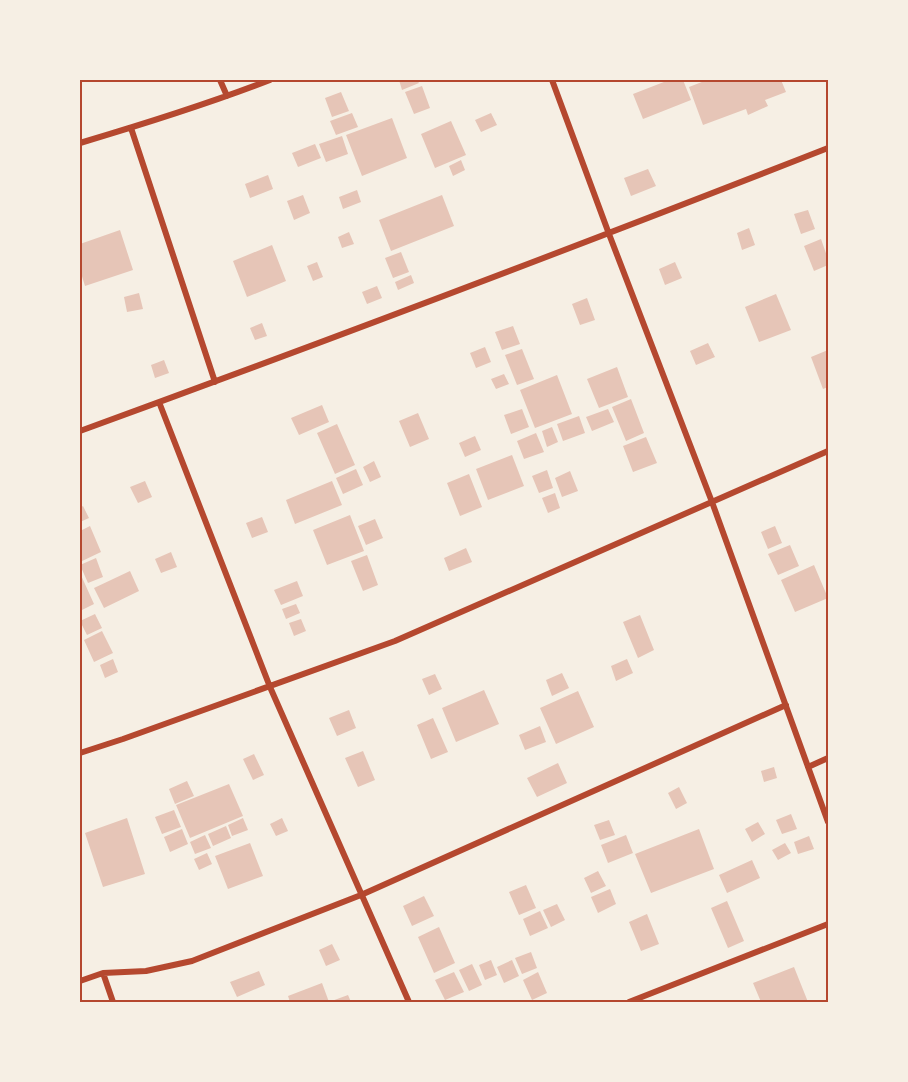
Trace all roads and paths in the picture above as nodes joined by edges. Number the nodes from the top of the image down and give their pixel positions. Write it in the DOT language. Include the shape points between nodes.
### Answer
graph roads {
  1 [pos="220,80"];
  2 [pos="270,80"];
  3 [pos="552,80"];
  4 [pos="227,96"];
  5 [pos="131,128"];
  6 [pos="80,143"];
  7 [pos="828,148"];
  8 [pos="609,234"];
  9 [pos="215,382"];
  10 [pos="159,402"];
  11 [pos="80,431"];
  12 [pos="828,451"];
  13 [pos="712,502"];
  14 [pos="270,687"];
  15 [pos="786,705"];
  16 [pos="80,753"];
  17 [pos="828,758"];
  18 [pos="808,767"];
  19 [pos="828,822"];
  20 [pos="362,896"];
  21 [pos="828,924"];
  22 [pos="103,973"];
  23 [pos="80,981"];
  24 [pos="113,1002"];
  25 [pos="409,1002"];
  26 [pos="629,1002"];
  1 -- 4 [label="street"];
  2 -- 4 [label="street"];
  3 -- 8 [label="street"];
  4 -- 5 [label="street"];
  5 -- 6 [label="street"];
  5 -- 9 [label="street"];
  7 -- 8 [label="street"];
  8 -- 9 [label="street"];
  8 -- 13 [label="street"];
  9 -- 10 [label="street"];
  10 -- 11 [label="street"];
  10 -- 14 [label="street"];
  12 -- 13 [label="street"];
  13 -- 14 [label="street" via="395,641"];
  13 -- 15 [label="street"];
  14 -- 16 [label="street"];
  14 -- 20 [label="street"];
  15 -- 18 [label="street"];
  15 -- 20 [label="street"];
  17 -- 18 [label="street"];
  18 -- 19 [label="street"];
  20 -- 22 [label="street" via="192,961 146,971"];
  20 -- 25 [label="street"];
  21 -- 26 [label="street"];
  22 -- 23 [label="street"];
  22 -- 24 [label="street"];
}
